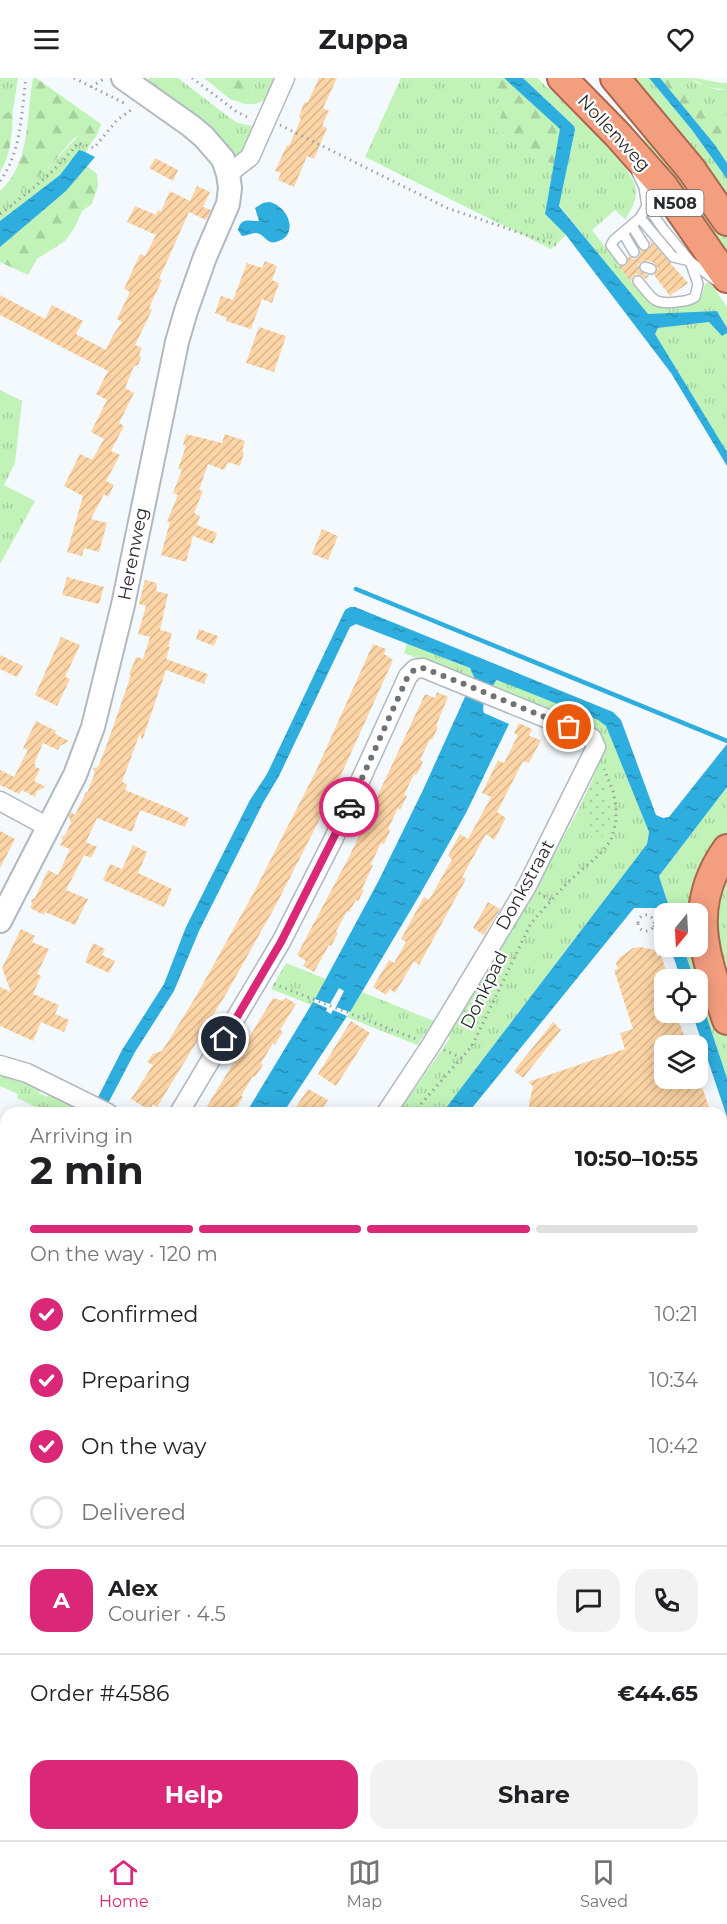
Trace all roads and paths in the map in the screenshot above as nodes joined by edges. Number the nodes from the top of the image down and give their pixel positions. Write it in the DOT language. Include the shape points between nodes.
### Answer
graph roads {
  1 [pos="26,78"];
  2 [pos="74,78"];
  3 [pos="105,78"];
  4 [pos="123,78"];
  5 [pos="192,78"];
  6 [pos="285,78"];
  7 [pos="562,78"];
  8 [pos="615,78"];
  9 [pos="134,108"];
  10 [pos="265,122"];
  11 [pos="617,134"];
  12 [pos="228,174"];
  13 [pos="0,181"];
  14 [pos="647,206"];
  15 [pos="0,214"];
  16 [pos="640,218"];
  17 [pos="727,221"];
  18 [pos="632,226"];
  19 [pos="623,233"];
  20 [pos="644,245"];
  21 [pos="559,246"];
  22 [pos="634,252"];
  23 [pos="622,260"];
  24 [pos="690,261"];
  25 [pos="727,278"];
  26 [pos="638,281"];
  27 [pos="727,288"];
  28 [pos="594,752"];
  29 [pos="0,801"];
  30 [pos="48,827"];
  31 [pos="727,849"];
  32 [pos="727,862"];
  33 [pos="0,921"];
  34 [pos="653,923"];
  35 [pos="654,926"];
  36 [pos="272,984"];
  37 [pos="727,1000"];
  38 [pos="727,1020"];
  39 [pos="431,1045"];
  40 [pos="0,1065"];
  41 [pos="97,1107"];
  42 [pos="183,1107"];
  43 [pos="390,1107"];
  44 [pos="418,1107"];
  1 -- 13 [label="path" via="15,153"];
  2 -- 3 [label="path" via="91,87"];
  4 -- 12 [label="street, Herenweg" via="204,137 224,159"];
  5 -- 10 [label="path" via="237,112"];
  6 -- 10 [label="street"];
  7 -- 11 [label="highway, Nollenweg / N508"];
  8 -- 17 [label="highway, Nollenweg / N508" via="692,169"];
  9 -- 15 [label="path" via="117,120 93,148 78,143 47,177"];
  10 -- 12 [label="street" via="250,157"];
  10 -- 21 [label="path" via="447,208"];
  11 -- 14 [label="lane" via="644,187"];
  11 -- 25 [label="highway, Nollenweg / N508" via="663,186"];
  12 -- 30 [label="street, Herenweg" via="230,198 205,257 177,342 120,621 93,727 75,775"];
  14 -- 16 [label="lane"];
  14 -- 24 [label="lane"];
  16 -- 18 [label="lane"];
  16 -- 24 [label="lane" via="673,257"];
  18 -- 19 [label="lane"];
  18 -- 20 [label="lane"];
  19 -- 22 [label="lane"];
  19 -- 23 [label="lane" via="611,245"];
  24 -- 26 [label="lane" via="698,284 695,297 689,300 662,304 652,299"];
  24 -- 27 [label="lane"];
  28 -- 39 [label="street, Donkstraat" via="527,886"];
  28 -- 42 [label="street" via="595,743 587,735 423,668 415,669 408,676 334,838 281,942"];
  28 -- 44 [label="path, Donkpad" via="605,771 616,806 611,840 531,923 472,1046"];
  29 -- 30 [label="street"];
  30 -- 33 [label="street, Herenweg"];
  31 -- 38 [label="highway" via="709,880 702,928"];
  32 -- 37 [label="highway" via="712,902 710,928 716,969"];
  34 -- 34 [label="path" via="650,929 643,930 638,922 645,915"];
  34 -- 35 [label="path"];
  36 -- 39 [label="path"];
  39 -- 43 [label="street, Donkstraat"];
  40 -- 41 [label="street" via="27,1073"];
}
